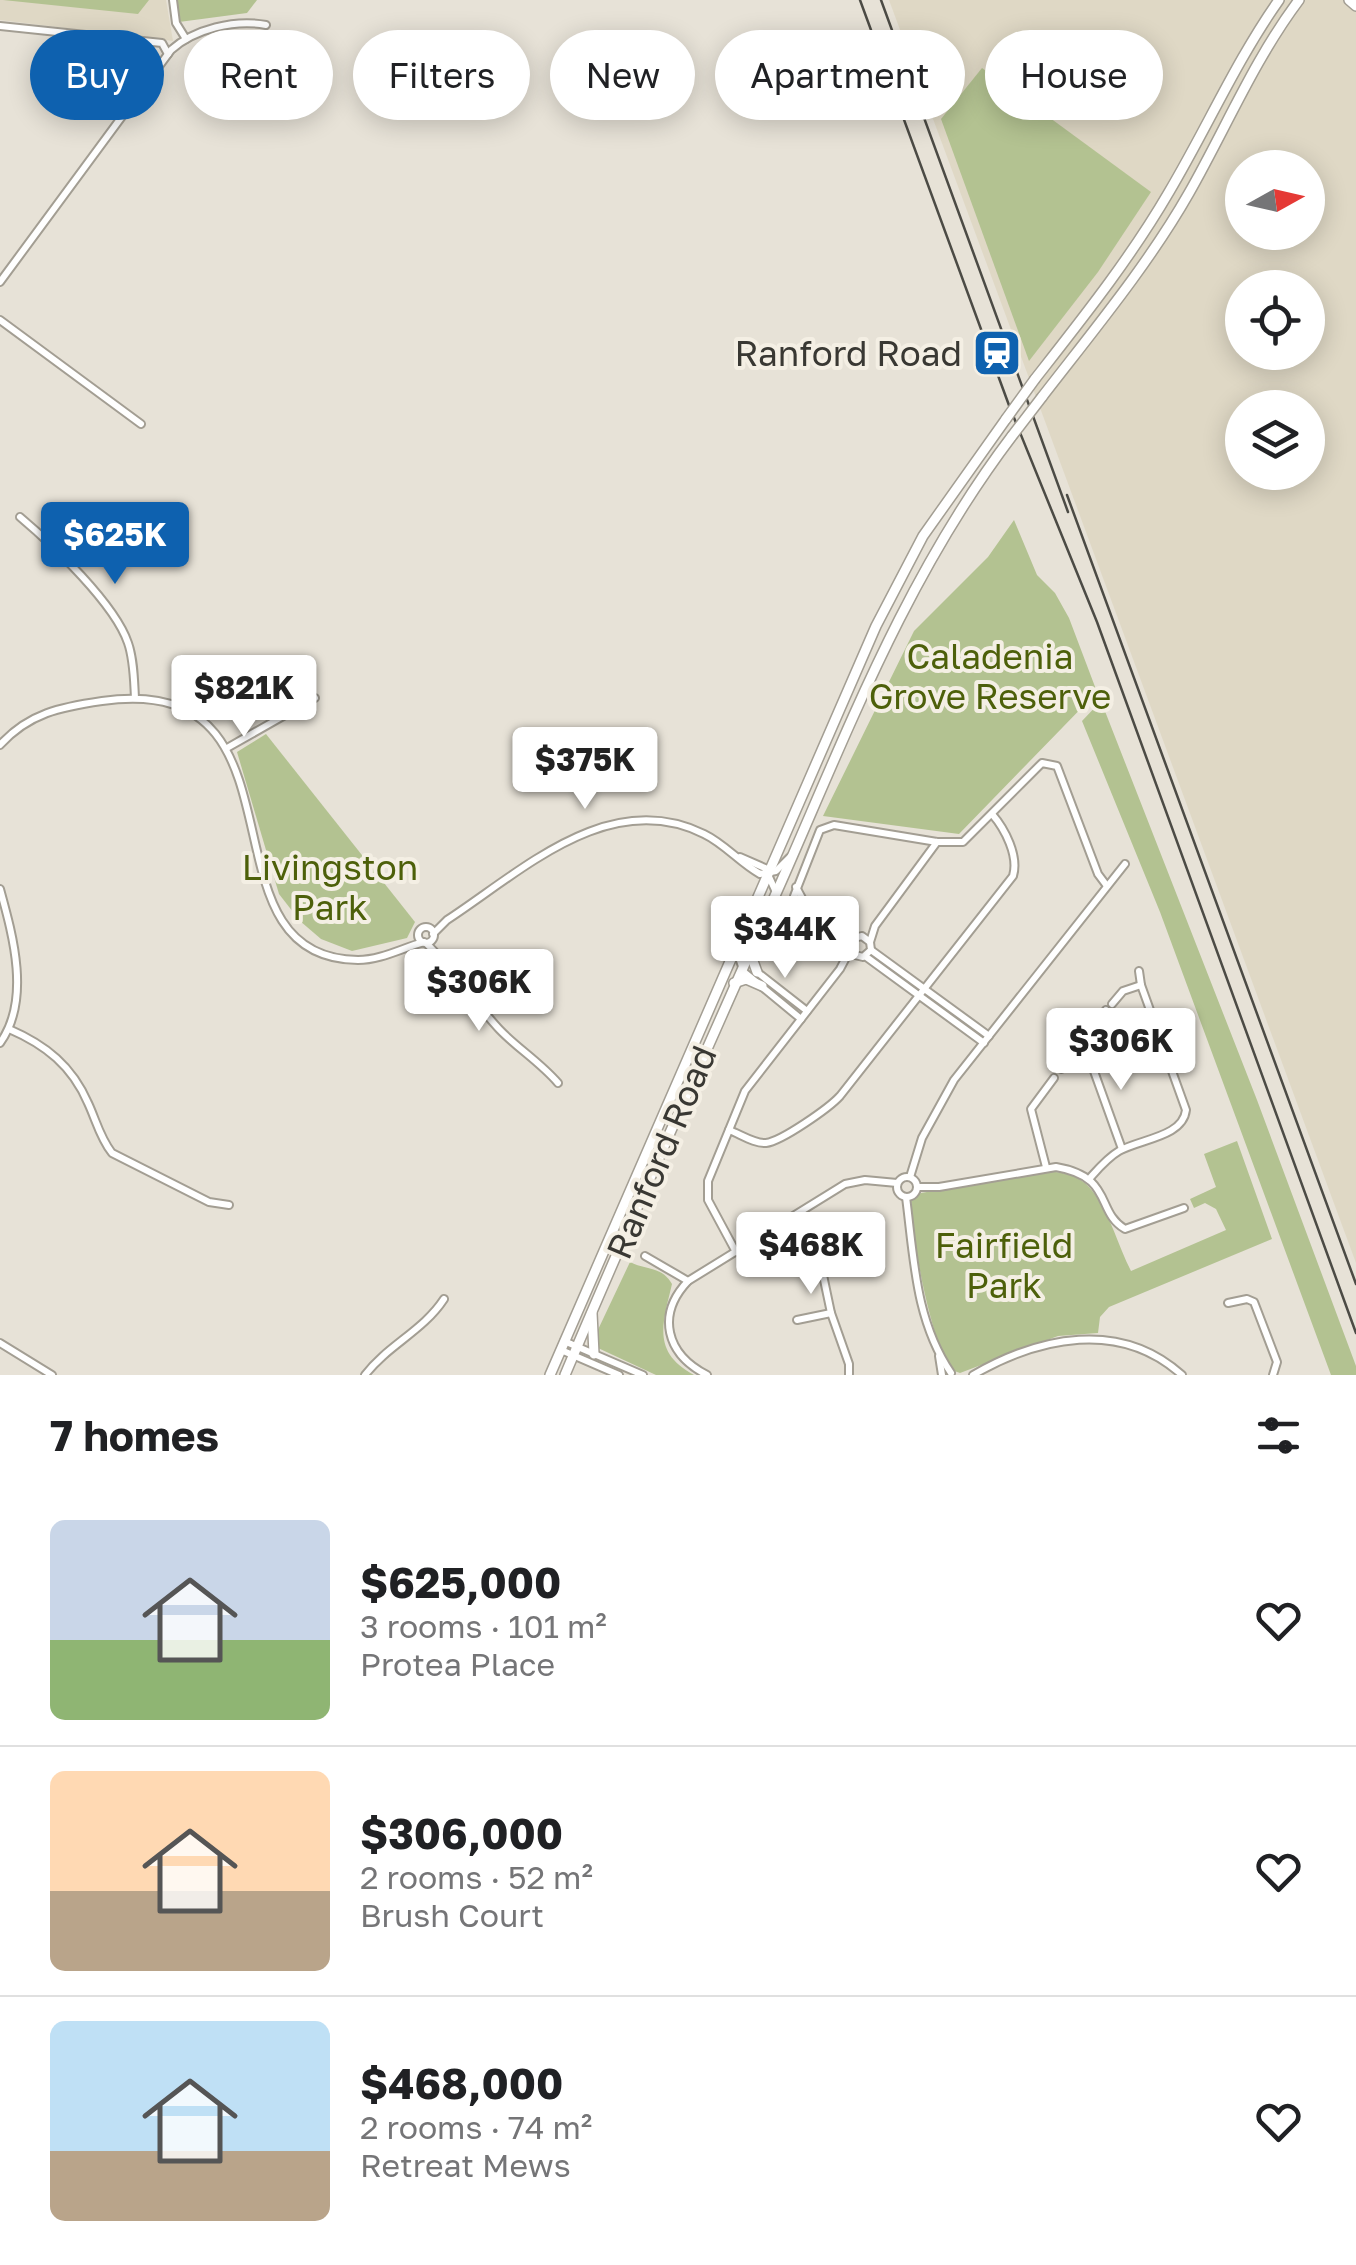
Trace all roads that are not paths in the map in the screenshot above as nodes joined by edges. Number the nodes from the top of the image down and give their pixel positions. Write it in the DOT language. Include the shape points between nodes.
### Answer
graph roads {
  1 [pos="172,0"];
  2 [pos="1280,0"];
  3 [pos="1299,0"];
  4 [pos="1349,0"];
  5 [pos="1356,6"];
  6 [pos="266,25"];
  7 [pos="0,26"];
  8 [pos="211,30"];
  9 [pos="184,36"];
  10 [pos="184,41"];
  11 [pos="168,54"];
  12 [pos="0,282"];
  13 [pos="0,320"];
  14 [pos="141,424"];
  15 [pos="20,516"];
  16 [pos="136,698"];
  17 [pos="314,698"];
  18 [pos="0,745"];
  19 [pos="227,748"];
  20 [pos="992,814"];
  21 [pos="926,840"];
  22 [pos="938,842"];
  23 [pos="794,853"];
  24 [pos="928,856"];
  25 [pos="1125,864"];
  26 [pos="766,871"];
  27 [pos="1107,886"];
  28 [pos="0,889"];
  29 [pos="775,896"];
  30 [pos="448,920"];
  31 [pos="762,924"];
  32 [pos="875,926"];
  33 [pos="427,927"];
  34 [pos="418,933"];
  35 [pos="429,939"];
  36 [pos="854,942"];
  37 [pos="736,946"];
  38 [pos="406,947"];
  39 [pos="866,951"];
  40 [pos="742,968"];
  41 [pos="840,969"];
  42 [pos="1139,971"];
  43 [pos="757,972"];
  44 [pos="734,984"];
  45 [pos="718,986"];
  46 [pos="762,986"];
  47 [pos="1141,986"];
  48 [pos="921,992"];
  49 [pos="804,1015"];
  50 [pos="10,1030"];
  51 [pos="987,1040"];
  52 [pos="0,1042"];
  53 [pos="1086,1049"];
  54 [pos="1061,1070"];
  55 [pos="1054,1078"];
  56 [pos="558,1083"];
  57 [pos="729,1130"];
  58 [pos="1122,1149"];
  59 [pos="1046,1167"];
  60 [pos="910,1178"];
  61 [pos="1089,1179"];
  62 [pos="898,1183"];
  63 [pos="917,1187"];
  64 [pos="906,1197"];
  65 [pos="229,1206"];
  66 [pos="1184,1208"];
  67 [pos="795,1216"];
  68 [pos="739,1250"];
  69 [pos="645,1256"];
  70 [pos="688,1281"];
  71 [pos="444,1300"];
  72 [pos="1228,1304"];
  73 [pos="592,1310"];
  74 [pos="831,1313"];
  75 [pos="797,1320"];
  76 [pos="0,1343"];
  77 [pos="562,1345"];
  78 [pos="575,1351"];
  79 [pos="594,1354"];
  80 [pos="976,1373"];
  81 [pos="849,1374"];
  82 [pos="949,1374"];
  83 [pos="52,1375"];
  84 [pos="365,1375"];
  85 [pos="550,1375"];
  86 [pos="565,1375"];
  87 [pos="619,1375"];
  88 [pos="642,1375"];
  89 [pos="707,1375"];
  90 [pos="1182,1375"];
  91 [pos="1273,1375"];
  1 -- 9 [label="street"];
  2 -- 26 [label="main road, Ranford Road, bridge" via="1243,53 1139,241 940,508 876,626"];
  3 -- 23 [label="main road, Ranford Road, bridge" via="1160,239 1012,436 923,570"];
  4 -- 5 [label="main road"];
  6 -- 8 [label="street"];
  7 -- 11 [label="street" via="162,43"];
  10 -- 11 [label="street"];
  11 -- 12 [label="street"];
  13 -- 14 [label="street"];
  15 -- 16 [label="street" via="118,622 129,645"];
  16 -- 18 [label="street" via="33,716"];
  16 -- 19 [label="street" via="180,707"];
  17 -- 19 [label="street"];
  19 -- 38 [label="street" via="276,915 299,940 330,956 359,960"];
  20 -- 22 [label="street" via="963,842"];
  20 -- 27 [label="street" via="1036,767 1057,766"];
  20 -- 48 [label="street" via="1014,859 1013,876"];
  21 -- 22 [label="street"];
  21 -- 24 [label="street"];
  21 -- 36 [label="street" via="820,830 796,886"];
  22 -- 24 [label="street"];
  23 -- 26 [label="street"];
  23 -- 29 [label="main road, Ranford Road"];
  24 -- 32 [label="street"];
  25 -- 27 [label="street"];
  26 -- 29 [label="street"];
  26 -- 30 [label="street" via="757,873 705,834 680,825 621,820 580,833"];
  26 -- 37 [label="main road, Ranford Road"];
  27 -- 51 [label="street"];
  28 -- 50 [label="street" via="17,983"];
  29 -- 31 [label="main road, Ranford Road"];
  30 -- 33 [label="street"];
  30 -- 35 [label="street"];
  31 -- 40 [label="main road, Ranford Road"];
  31 -- 43 [label="main road" via="752,956"];
  32 -- 36 [label="street"];
  32 -- 39 [label="street"];
  33 -- 34 [label="street"];
  33 -- 35 [label="street"];
  34 -- 35 [label="street"];
  34 -- 38 [label="street"];
  35 -- 38 [label="street"];
  35 -- 56 [label="street" via="489,1018"];
  36 -- 39 [label="street"];
  36 -- 39 [label="street"];
  36 -- 41 [label="street"];
  37 -- 40 [label="street"];
  37 -- 45 [label="main road, Ranford Road"];
  39 -- 41 [label="street"];
  39 -- 48 [label="street"];
  40 -- 43 [label="street"];
  40 -- 44 [label="main road, Ranford Road"];
  40 -- 45 [label="street"];
  40 -- 46 [label="street"];
  41 -- 49 [label="street"];
  42 -- 47 [label="street"];
  43 -- 49 [label="street"];
  44 -- 46 [label="main road"];
  44 -- 73 [label="main road, Ranford Road"];
  45 -- 77 [label="main road, Ranford Road"];
  46 -- 49 [label="street"];
  47 -- 53 [label="street" via="1123,991 1109,1007"];
  47 -- 58 [label="street" via="1186,1110 1177,1128"];
  48 -- 51 [label="street"];
  48 -- 57 [label="street" via="827,1108 772,1142"];
  49 -- 57 [label="street" via="744,1091"];
  50 -- 52 [label="street"];
  50 -- 65 [label="street" via="40,1042 72,1073 112,1153"];
  51 -- 60 [label="street" via="936,1108"];
  53 -- 54 [label="street"];
  53 -- 58 [label="street"];
  55 -- 59 [label="street" via="1032,1109"];
  57 -- 68 [label="street" via="706,1192"];
  58 -- 61 [label="street"];
  59 -- 61 [label="street"];
  59 -- 63 [label="street"];
  60 -- 62 [label="street"];
  60 -- 63 [label="street"];
  61 -- 66 [label="street" via="1125,1229"];
  62 -- 64 [label="street"];
  62 -- 67 [label="street" via="844,1184"];
  63 -- 64 [label="street"];
  64 -- 82 [label="street" via="911,1262 926,1324"];
  67 -- 68 [label="street"];
  67 -- 74 [label="street" via="819,1256"];
  68 -- 70 [label="street"];
  69 -- 70 [label="street"];
  70 -- 89 [label="street" via="668,1314 670,1336 691,1367"];
  71 -- 84 [label="street"];
  72 -- 91 [label="street" via="1254,1302 1277,1362"];
  73 -- 78 [label="main road, Ranford Road"];
  73 -- 79 [label="main road"];
  74 -- 75 [label="street"];
  74 -- 81 [label="street"];
  76 -- 83 [label="street"];
  77 -- 78 [label="street"];
  77 -- 85 [label="main road, Ranford Road"];
  78 -- 79 [label="street"];
  78 -- 86 [label="main road, Ranford Road"];
  78 -- 87 [label="street"];
  79 -- 88 [label="street"];
  80 -- 82 [label="street"];
  80 -- 90 [label="street" via="1049,1343 1089,1338 1136,1347"];
}
